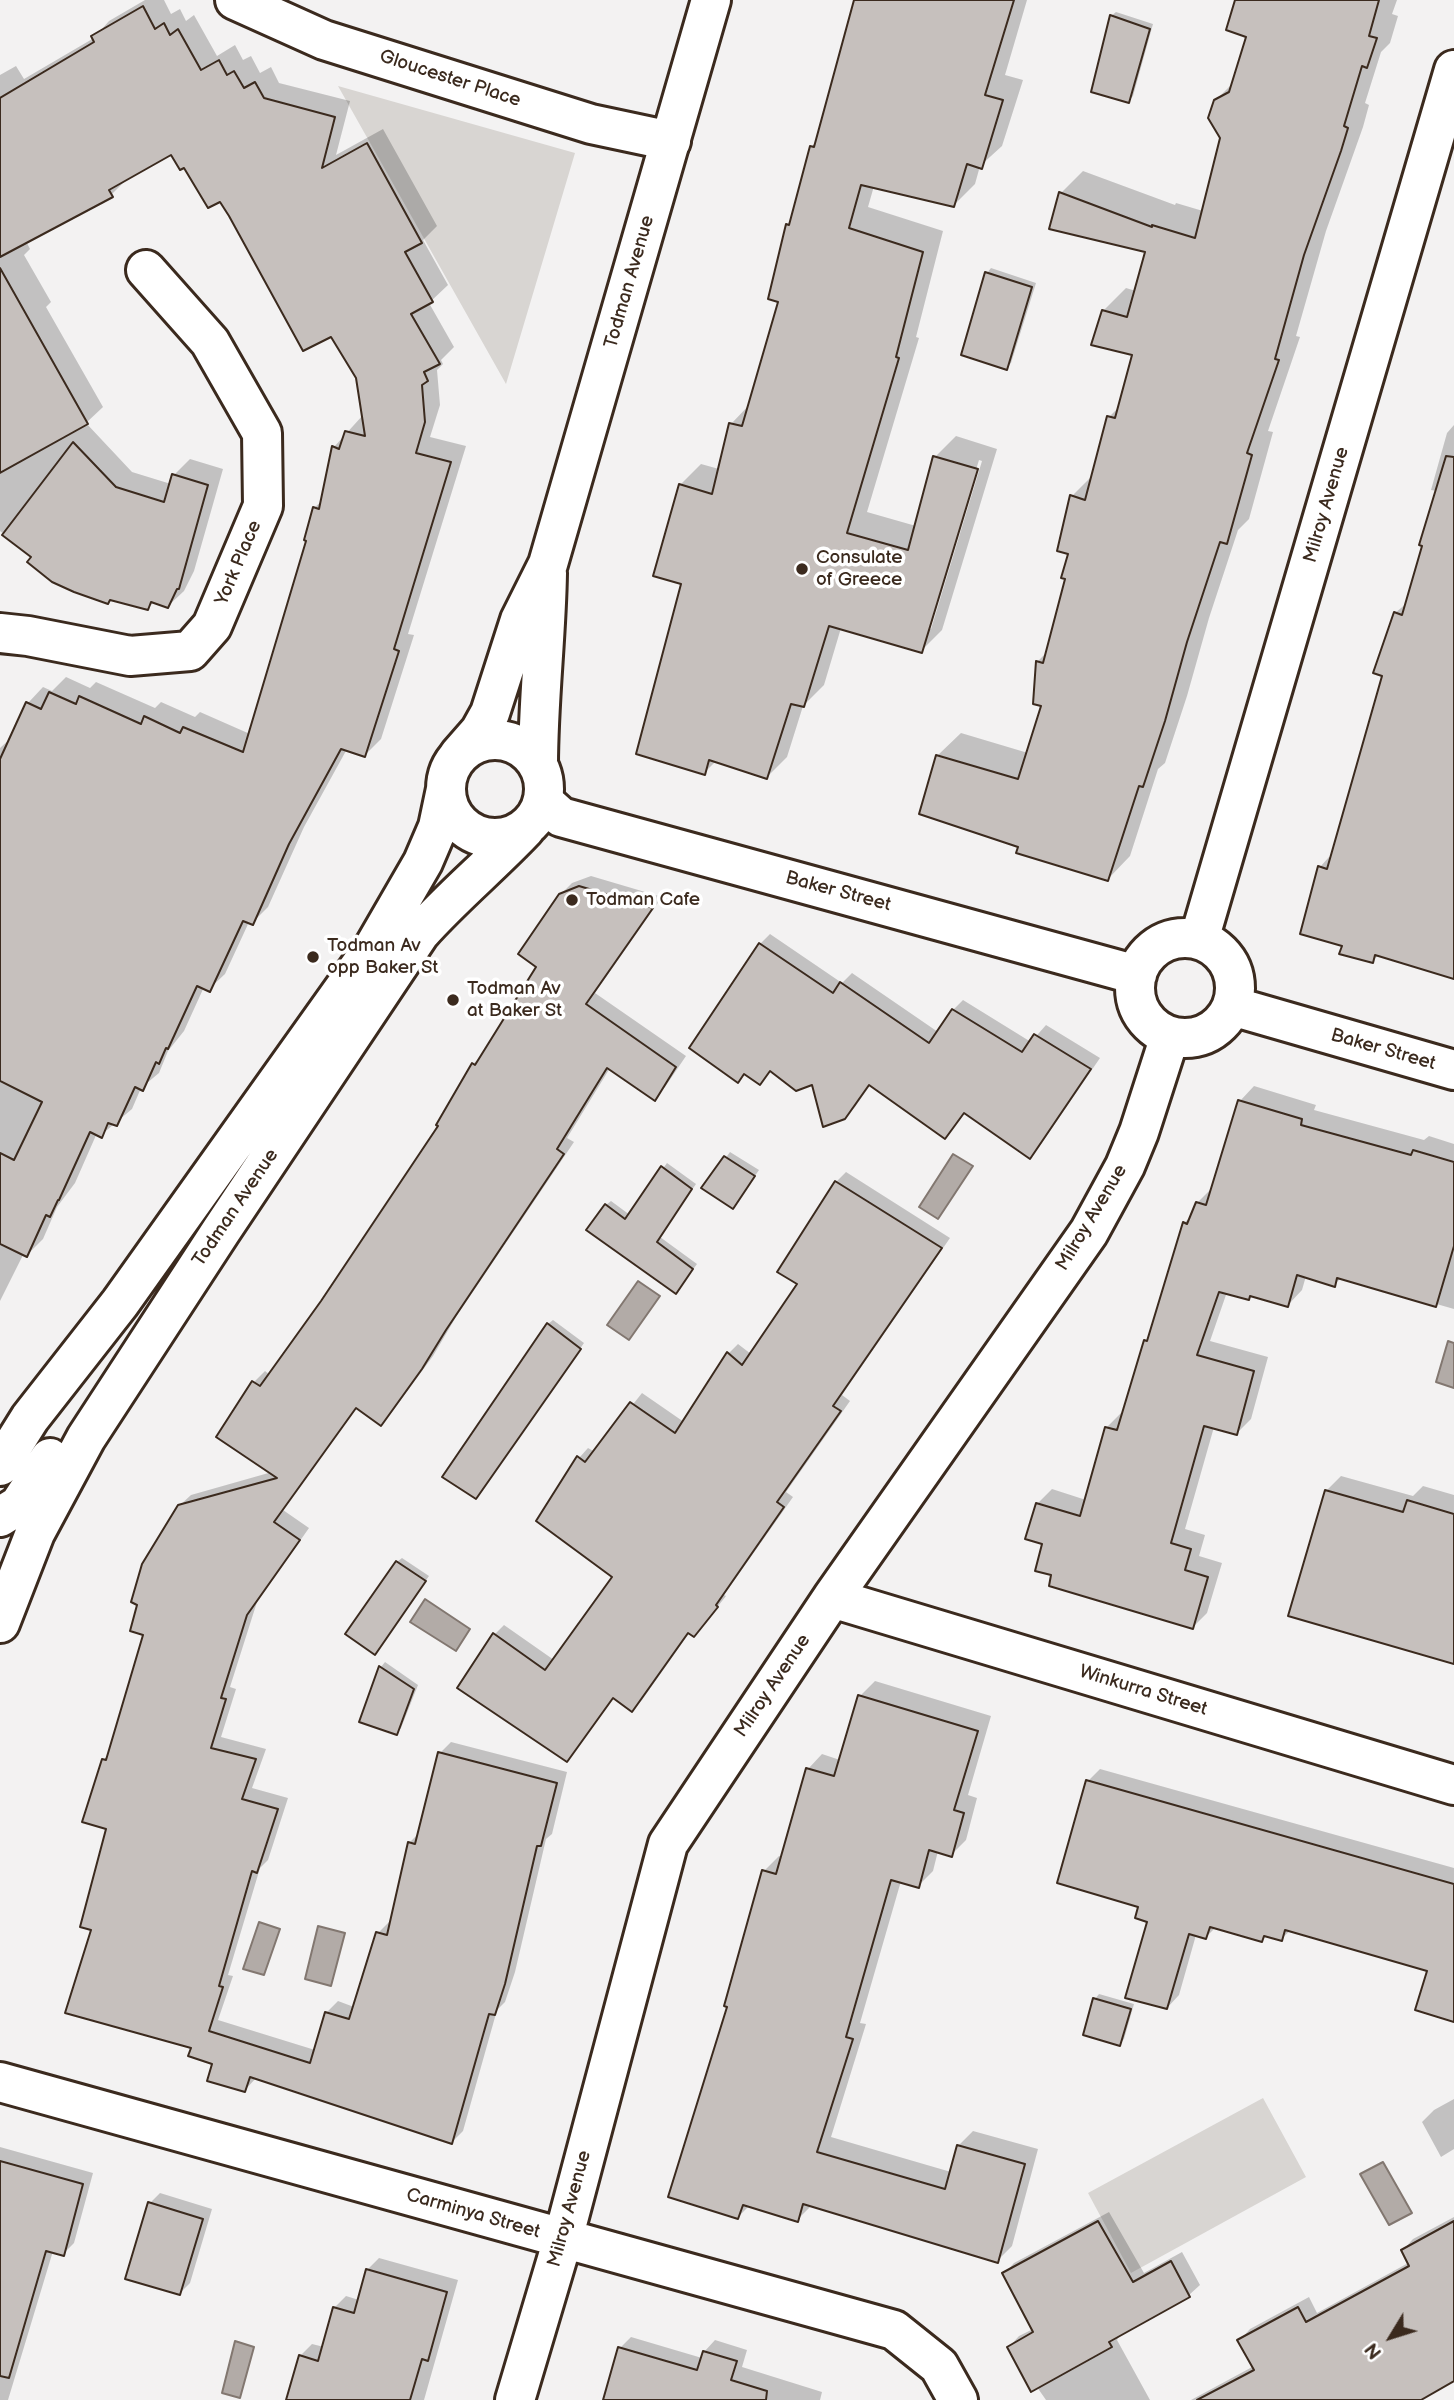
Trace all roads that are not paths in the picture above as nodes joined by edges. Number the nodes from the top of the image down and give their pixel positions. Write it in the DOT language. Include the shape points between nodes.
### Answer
graph roads {
  1 [pos="235,0"];
  2 [pos="711,0"];
  3 [pos="1454,70"];
  4 [pos="671,141"];
  5 [pos="146,270"];
  6 [pos="548,564"];
  7 [pos="0,633"];
  8 [pos="453,772"];
  9 [pos="535,798"];
  10 [pos="1199,940"];
  11 [pos="1137,975"];
  12 [pos="1232,1006"];
  13 [pos="1170,1036"];
  14 [pos="1454,1070"];
  15 [pos="113,1396"];
  16 [pos="0,1466"];
  17 [pos="0,1517"];
  18 [pos="832,1598"];
  19 [pos="0,1623"];
  20 [pos="1454,1785"];
  21 [pos="0,2082"];
  22 [pos="563,2239"];
  23 [pos="515,2400"];
  24 [pos="958,2400"];
  1 -- 4 [label="street, Gloucester Place" via="324,40 591,124"];
  2 -- 4 [label="street, Todman Avenue"];
  3 -- 10 [label="street, Milroy Avenue"];
  4 -- 6 [label="street, Todman Avenue"];
  5 -- 7 [label="street, York Place" via="210,342 262,433 263,506 212,626 190,651 130,656"];
  6 -- 8 [label="street, Todman Avenue" via="520,620 491,713"];
  6 -- 9 [label="street, Todman Avenue"];
  8 -- 9 [label="street" via="474,744 510,742 526,751"];
  8 -- 9 [label="street" via="449,807 459,823 491,839 509,837"];
  8 -- 16 [label="street, Todman Avenue" via="424,862 375,945 120,1303 30,1418"];
  9 -- 11 [label="street, Baker Street" via="561,817"];
  9 -- 15 [label="street, Todman Avenue" via="490,866 420,933"];
  10 -- 11 [label="street" via="1168,941 1154,949"];
  10 -- 12 [label="street" via="1226,959 1233,973"];
  11 -- 13 [label="street" via="1138,1005 1156,1029"];
  12 -- 13 [label="street" via="1225,1019 1200,1036"];
  12 -- 14 [label="street, Baker Street"];
  13 -- 18 [label="street, Milroy Avenue" via="1125,1166 1088,1232"];
  15 -- 17 [label="street" via="66,1434 19,1505"];
  15 -- 19 [label="street, Todman Avenue" via="35,1533"];
  18 -- 20 [label="street, Winkurra Street"];
  18 -- 22 [label="street, Milroy Avenue" via="668,1844"];
  21 -- 22 [label="street, Carminya Street"];
  22 -- 23 [label="street, Milroy Avenue"];
  22 -- 24 [label="street, Carminya Street" via="894,2330 939,2366"];
}
